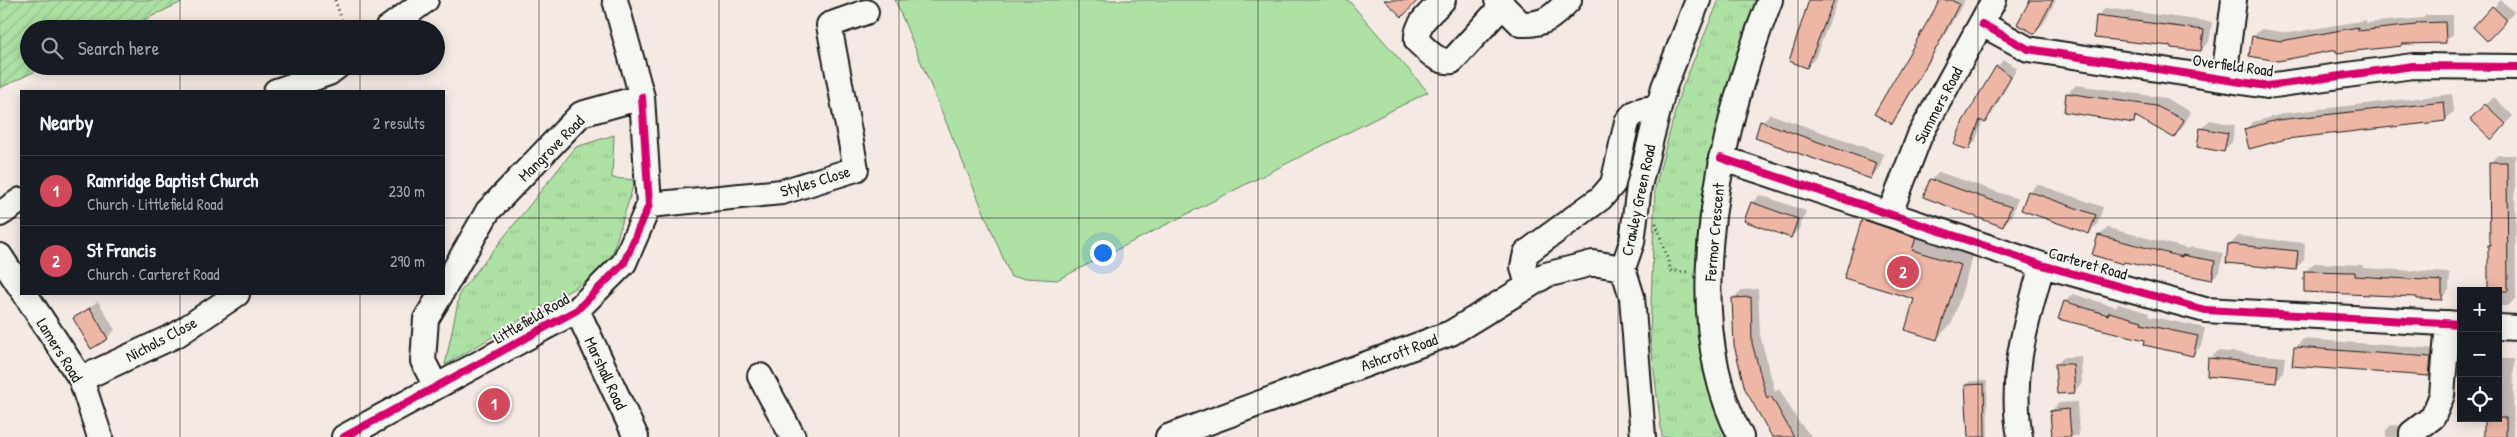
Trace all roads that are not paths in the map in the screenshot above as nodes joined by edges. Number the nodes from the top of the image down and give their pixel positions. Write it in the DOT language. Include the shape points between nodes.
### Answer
graph roads {
  1 [pos="426,0"];
  2 [pos="615,0"];
  3 [pos="1443,0"];
  4 [pos="1569,0"];
  5 [pos="1698,0"];
  6 [pos="1770,0"];
  7 [pos="1994,0"];
  8 [pos="2234,0"];
  9 [pos="1500,3"];
  10 [pos="866,12"];
  11 [pos="399,20"];
  12 [pos="1982,24"];
  13 [pos="2517,68"];
  14 [pos="323,75"];
  15 [pos="2224,78"];
  16 [pos="279,90"];
  17 [pos="642,97"];
  18 [pos="1658,108"];
  19 [pos="1721,158"];
  20 [pos="20,201"];
  21 [pos="649,205"];
  22 [pos="1890,213"];
  23 [pos="0,214"];
  24 [pos="0,256"];
  25 [pos="2042,264"];
  26 [pos="1623,268"];
  27 [pos="20,286"];
  28 [pos="445,286"];
  29 [pos="1528,286"];
  30 [pos="26,295"];
  31 [pos="236,295"];
  32 [pos="440,295"];
  33 [pos="577,310"];
  34 [pos="2454,323"];
  35 [pos="2502,327"];
  36 [pos="2517,328"];
  37 [pos="760,376"];
  38 [pos="81,379"];
  39 [pos="436,387"];
  40 [pos="100,437"];
  41 [pos="344,437"];
  42 [pos="636,437"];
  43 [pos="793,437"];
  44 [pos="1168,437"];
  45 [pos="1643,437"];
  46 [pos="1741,437"];
  47 [pos="2020,437"];
  48 [pos="2412,437"];
  1 -- 11 [label="street"];
  2 -- 17 [label="street"];
  3 -- 9 [label="street" via="1420,23 1416,33 1417,41 1446,62 1452,61"];
  4 -- 9 [label="street" via="1554,17 1534,24 1521,24"];
  5 -- 18 [label="street, Crawley Green Road"];
  6 -- 19 [label="street, Fermor Crescent" via="1752,45"];
  7 -- 12 [label="street, Summers Road"];
  8 -- 15 [label="street"];
  10 -- 21 [label="street, Styles Close" via="829,25 856,169 782,192"];
  12 -- 15 [label="street, Overfield Road" via="2028,49"];
  12 -- 22 [label="street, Summers Road" via="1920,135"];
  13 -- 15 [label="street, Overfield Road" via="2413,66 2267,86"];
  14 -- 16 [label="street"];
  17 -- 21 [label="street, Littlefield Road"];
  17 -- 28 [label="street, Mangrove Road" via="581,114 488,211"];
  18 -- 26 [label="street, Crawley Green Road" via="1639,186 1632,242"];
  18 -- 29 [label="street" via="1632,114 1627,122 1613,184 1601,198 1526,253 1523,268"];
  19 -- 22 [label="street, Carteret Road"];
  19 -- 46 [label="street, Fermor Crescent" via="1709,274 1711,346 1731,418"];
  20 -- 23 [label="street"];
  21 -- 33 [label="street, Littlefield Road" via="624,263"];
  22 -- 25 [label="street, Carteret Road"];
  24 -- 27 [label="street"];
  25 -- 34 [label="street, Carteret Road" via="2204,310"];
  25 -- 47 [label="street" via="2020,343 2015,410"];
  26 -- 29 [label="street, Ashcroft Road" via="1593,263 1546,275"];
  26 -- 45 [label="street, Crawley Green Road" via="1632,297"];
  29 -- 44 [label="street, Ashcroft Road" via="1451,332"];
  30 -- 38 [label="street, Lamers Road"];
  31 -- 38 [label="street, Nichols Close" via="178,334"];
  32 -- 39 [label="street" via="426,319 423,361"];
  33 -- 39 [label="street, Littlefield Road"];
  33 -- 42 [label="street, Marshall Road"];
  34 -- 48 [label="street" via="2442,395 2433,417"];
  35 -- 36 [label="street"];
  37 -- 43 [label="street"];
  38 -- 40 [label="street, Lamers Road"];
  39 -- 41 [label="street, Littlefield Road"];
}
